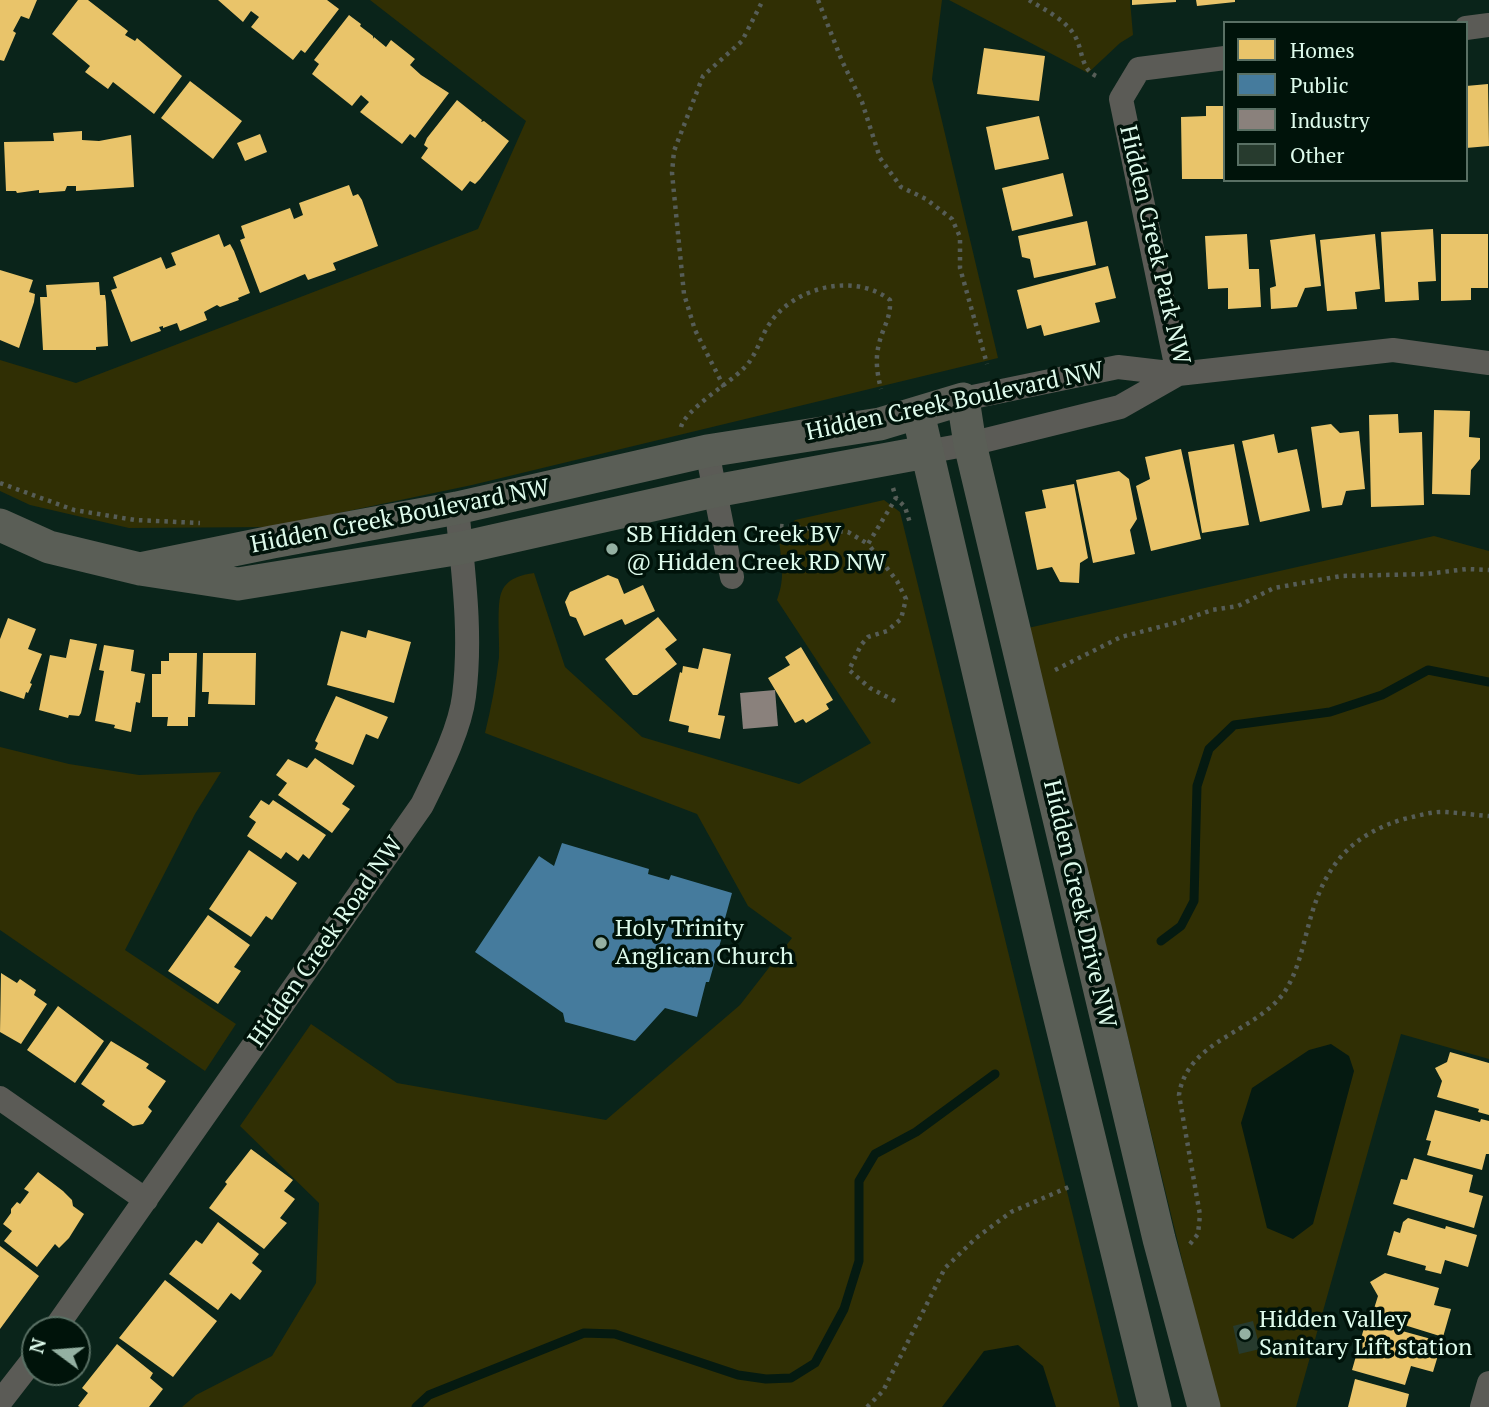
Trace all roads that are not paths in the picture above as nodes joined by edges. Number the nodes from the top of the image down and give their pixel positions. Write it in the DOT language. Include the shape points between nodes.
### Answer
graph roads {
  1 [pos="1489,25"];
  2 [pos="1468,28"];
  3 [pos="1223,58"];
  4 [pos="1489,363"];
  5 [pos="1178,374"];
  6 [pos="963,399"];
  7 [pos="918,413"];
  8 [pos="694,443"];
  9 [pos="970,444"];
  10 [pos="926,452"];
  11 [pos="715,491"];
  12 [pos="457,508"];
  13 [pos="0,525"];
  14 [pos="461,548"];
  15 [pos="140,569"];
  16 [pos="732,577"];
  17 [pos="0,1098"];
  18 [pos="146,1200"];
  19 [pos="64,1316"];
  20 [pos="1193,1361"];
  21 [pos="21,1375"];
  22 [pos="1148,1375"];
  23 [pos="1489,1383"];
  24 [pos="0,1402"];
  25 [pos="1155,1407"];
  26 [pos="1204,1407"];
  27 [pos="1482,1407"];
  1 -- 2 [label="street"];
  3 -- 5 [label="street, Hidden Creek Park NW" via="1139,69 1121,99"];
  4 -- 5 [label="street, Hidden Creek Park NW" via="1393,350"];
  5 -- 6 [label="street, Hidden Creek Boulevard NW" via="1118,367"];
  5 -- 9 [label="street, Hidden Creek Boulevard NW" via="1120,407"];
  6 -- 7 [label="street, Hidden Creek Boulevard NW"];
  6 -- 9 [label="street, Hidden Creek Drive NW"];
  7 -- 8 [label="street, Hidden Creek Boulevard NW" via="880,424"];
  7 -- 10 [label="street, Hidden Creek Drive NW"];
  8 -- 11 [label="street"];
  8 -- 12 [label="street, Hidden Creek Boulevard NW"];
  9 -- 10 [label="street, Hidden Creek Boulevard NW"];
  9 -- 20 [label="street, Hidden Creek Drive NW" via="1159,1239"];
  10 -- 11 [label="street, Hidden Creek Boulevard NW"];
  10 -- 22 [label="street, Hidden Creek Drive NW"];
  11 -- 14 [label="street, Hidden Creek Boulevard NW"];
  11 -- 16 [label="street"];
  12 -- 14 [label="street, Hidden Creek Road NW"];
  12 -- 15 [label="street, Hidden Creek Boulevard NW"];
  13 -- 15 [label="street, Hidden Creek Boulevard NW" via="49,547"];
  14 -- 15 [label="street, Hidden Creek Boulevard NW" via="238,584"];
  14 -- 18 [label="street, Hidden Creek Road NW" via="468,625 464,698 444,760 422,805"];
  17 -- 18 [label="street"];
  18 -- 19 [label="street, Hidden Creek Road NW"];
  20 -- 22 [label="street"];
  20 -- 26 [label="street, Hidden Creek Drive NW"];
  21 -- 24 [label="street"];
  22 -- 25 [label="street, Hidden Creek Drive NW"];
  23 -- 27 [label="street"];
}
